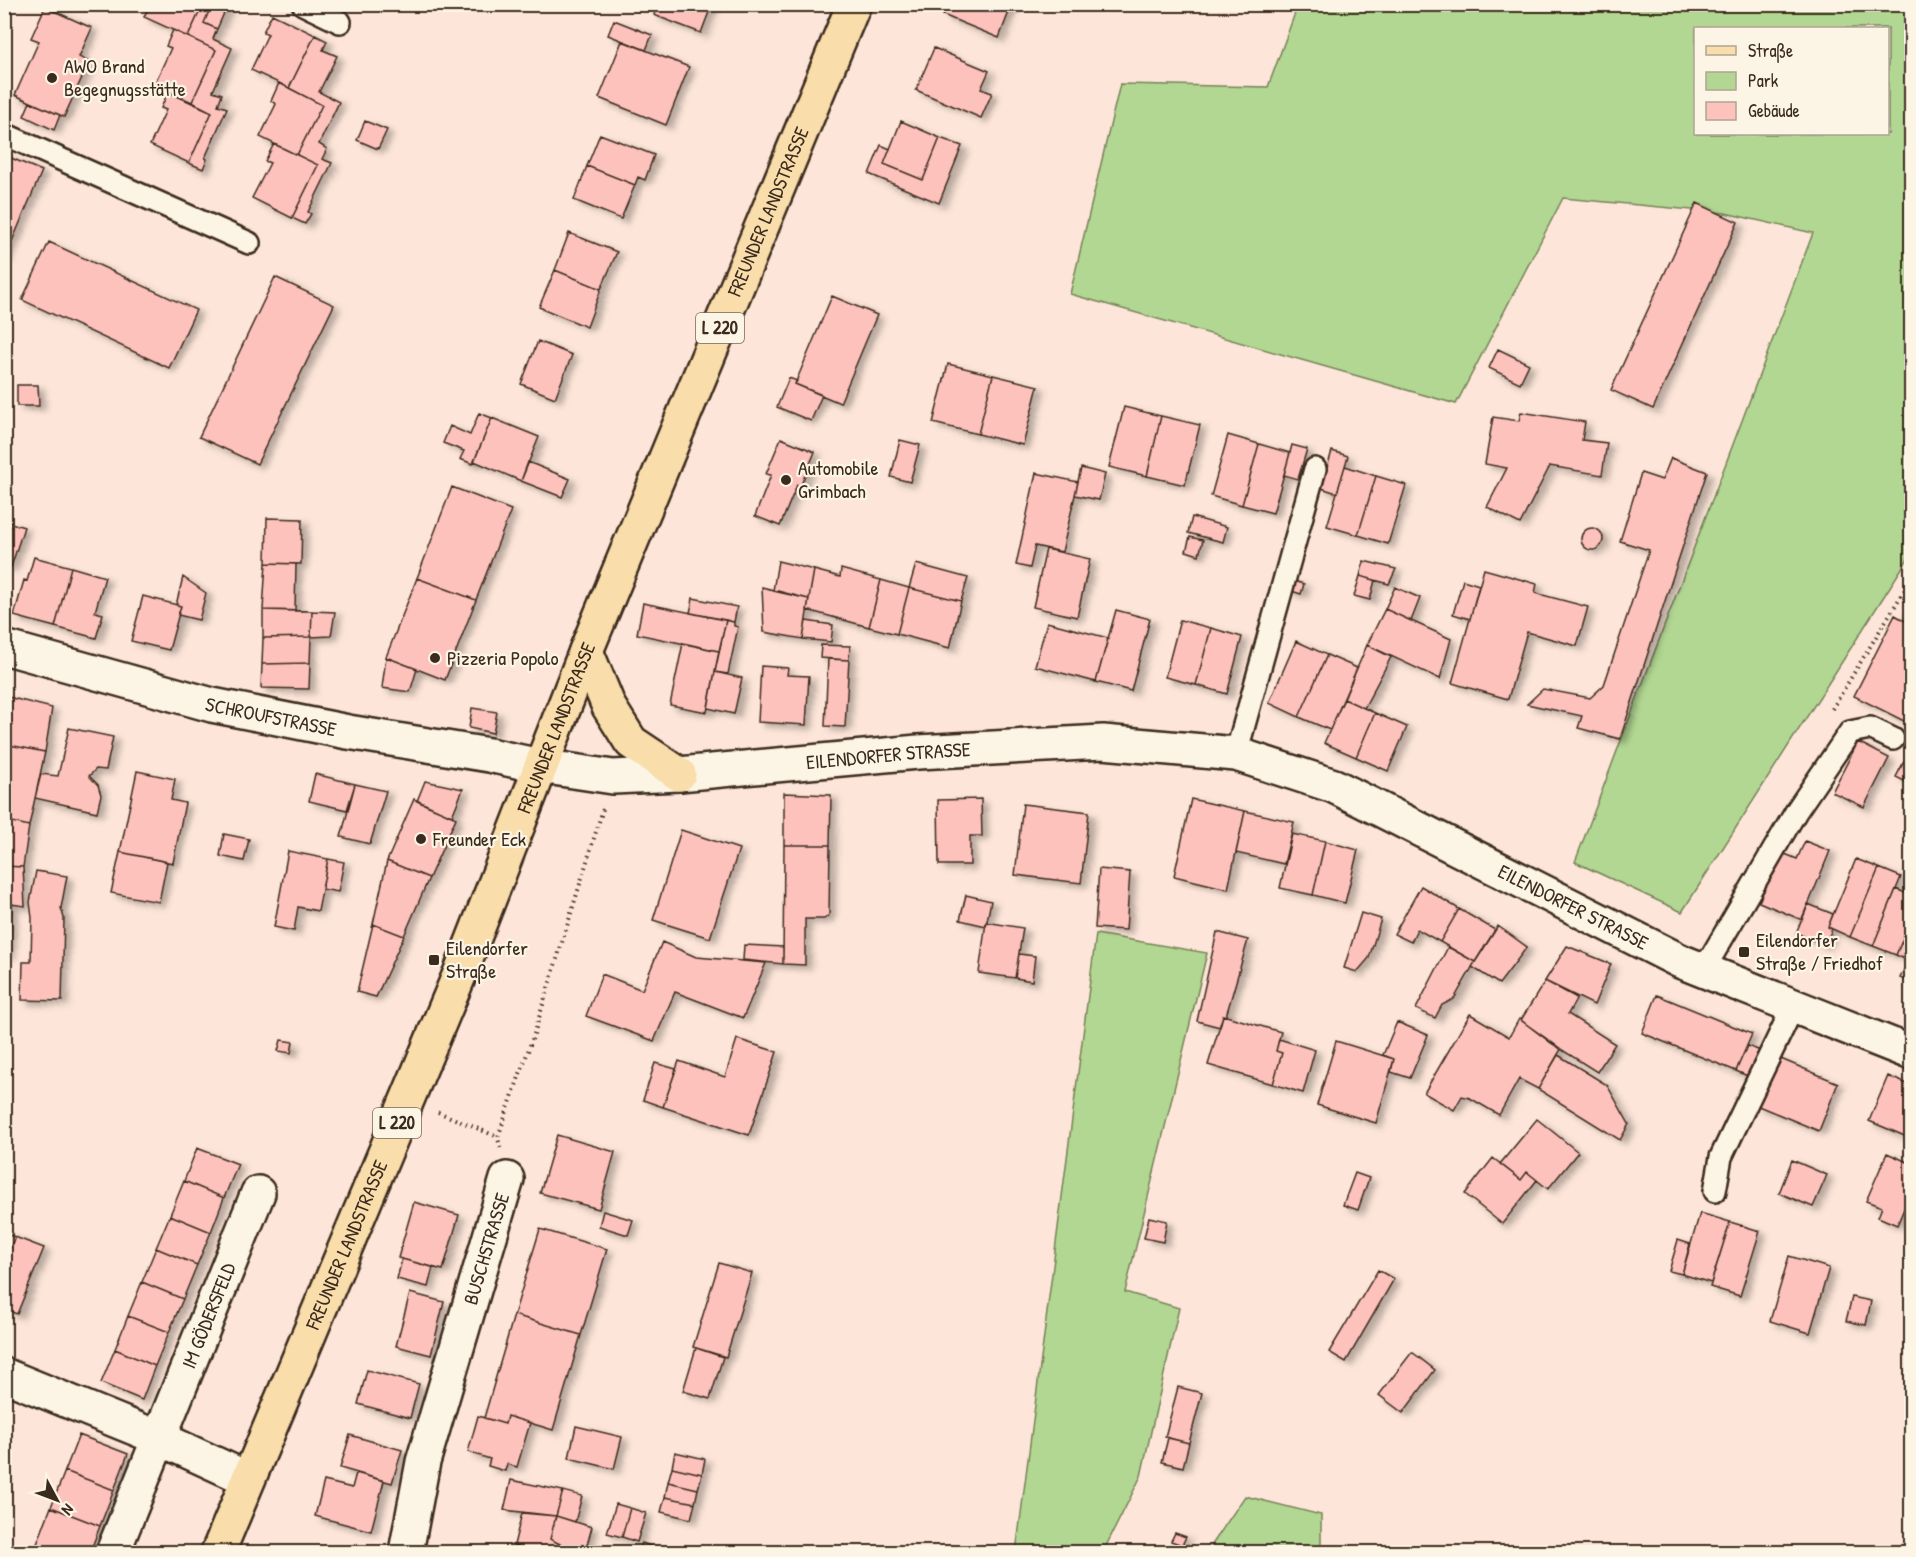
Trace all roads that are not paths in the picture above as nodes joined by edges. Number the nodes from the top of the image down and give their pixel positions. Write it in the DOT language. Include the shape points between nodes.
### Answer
graph roads {
  1 [pos="303,4"];
  2 [pos="854,4"];
  3 [pos="340,22"];
  4 [pos="4,134"];
  5 [pos="249,243"];
  6 [pos="1315,469"];
  7 [pos="4,648"];
  8 [pos="586,651"];
  9 [pos="1893,739"];
  10 [pos="1236,754"];
  11 [pos="540,766"];
  12 [pos="679,774"];
  13 [pos="1703,971"];
  14 [pos="1793,1007"];
  15 [pos="1911,1053"];
  16 [pos="507,1179"];
  17 [pos="1714,1191"];
  18 [pos="258,1193"];
  19 [pos="4,1375"];
  20 [pos="159,1438"];
  21 [pos="248,1479"];
  22 [pos="113,1552"];
  23 [pos="218,1552"];
  24 [pos="406,1552"];
  1 -- 3 [label="lane"];
  2 -- 8 [label="main road, FREUNDER LANDSTRASSE / L 220"];
  4 -- 5 [label="lane"];
  6 -- 10 [label="lane"];
  7 -- 11 [label="street, SCHROUFSTRASSE" via="212,705"];
  8 -- 11 [label="main road, FREUNDER LANDSTRASSE / L 220"];
  8 -- 12 [label="main road" via="609,706 631,742"];
  9 -- 13 [label="lane" via="1870,728 1850,732 1797,810"];
  10 -- 12 [label="street, EILENDORFER STRASSE" via="1103,742 918,752"];
  10 -- 13 [label="street, EILENDORFER STRASSE" via="1334,786"];
  11 -- 12 [label="street, EILENDORFER STRASSE" via="613,777"];
  11 -- 21 [label="main road, FREUNDER LANDSTRASSE / L 220" via="490,900"];
  13 -- 14 [label="street, EILENDORFER STRASSE"];
  14 -- 15 [label="street, EILENDORFER STRASSE"];
  14 -- 17 [label="lane" via="1721,1157"];
  16 -- 24 [label="street, BUSCHSTRASSE" via="423,1461"];
  18 -- 20 [label="street, IM GÖDERSFELD"];
  19 -- 20 [label="street"];
  20 -- 21 [label="street"];
  20 -- 22 [label="street, IM GÖDERSFELD"];
  21 -- 23 [label="main road, FREUNDER LANDSTRASSE / L 220"];
}
